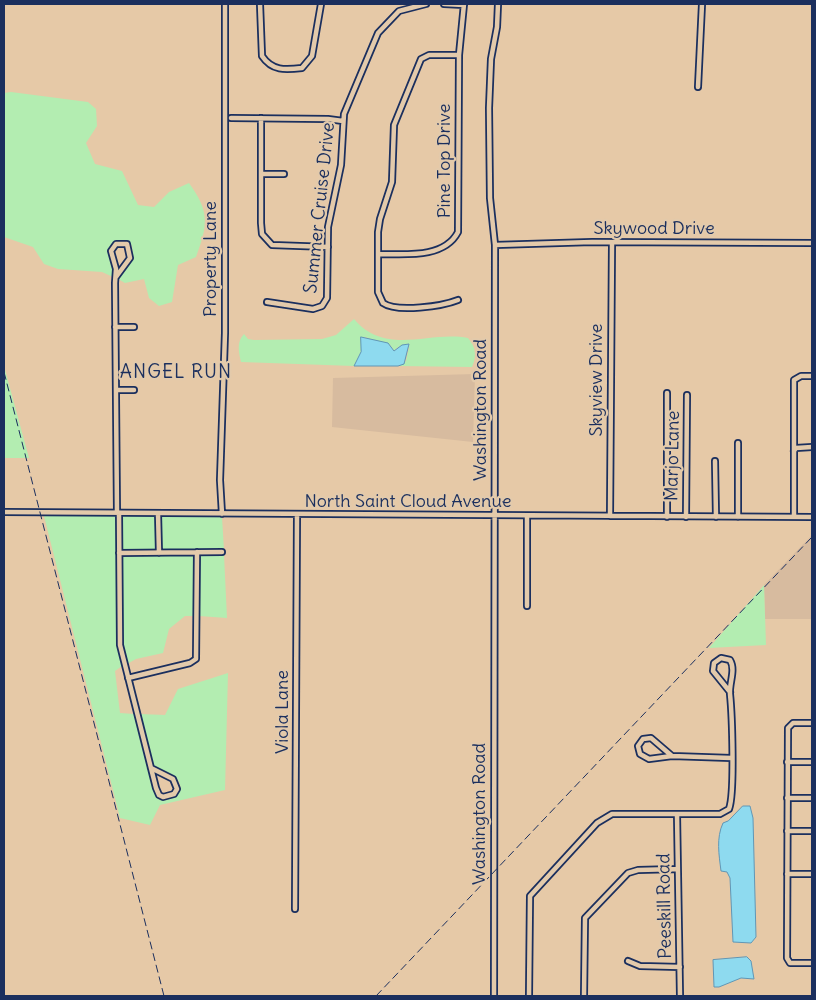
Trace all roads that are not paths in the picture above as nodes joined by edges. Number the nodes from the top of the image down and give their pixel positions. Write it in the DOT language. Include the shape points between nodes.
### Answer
graph roads {
  1 [pos="225,4"];
  2 [pos="260,4"];
  3 [pos="321,4"];
  4 [pos="402,4"];
  5 [pos="426,4"];
  6 [pos="444,4"];
  7 [pos="464,4"];
  8 [pos="498,4"];
  9 [pos="702,4"];
  10 [pos="404,9"];
  11 [pos="459,55"];
  12 [pos="698,87"];
  13 [pos="231,118"];
  14 [pos="261,118"];
  15 [pos="343,121"];
  16 [pos="261,174"];
  17 [pos="284,174"];
  18 [pos="812,243"];
  19 [pos="612,244"];
  20 [pos="495,245"];
  21 [pos="328,246"];
  22 [pos="379,254"];
  23 [pos="116,277"];
  24 [pos="458,300"];
  25 [pos="267,302"];
  26 [pos="115,327"];
  27 [pos="134,327"];
  28 [pos="812,376"];
  29 [pos="116,390"];
  30 [pos="134,390"];
  31 [pos="667,393"];
  32 [pos="687,395"];
  33 [pos="738,442"];
  34 [pos="812,448"];
  35 [pos="794,451"];
  36 [pos="715,461"];
  37 [pos="4,512"];
  38 [pos="118,513"];
  39 [pos="158,513"];
  40 [pos="222,514"];
  41 [pos="298,515"];
  42 [pos="494,516"];
  43 [pos="527,516"];
  44 [pos="610,516"];
  45 [pos="668,517"];
  46 [pos="686,517"];
  47 [pos="716,517"];
  48 [pos="738,517"];
  49 [pos="794,517"];
  50 [pos="812,517"];
  51 [pos="197,552"];
  52 [pos="222,552"];
  53 [pos="119,553"];
  54 [pos="159,553"];
  55 [pos="527,606"];
  56 [pos="128,678"];
  57 [pos="730,692"];
  58 [pos="812,723"];
  59 [pos="672,756"];
  60 [pos="731,758"];
  61 [pos="787,762"];
  62 [pos="812,762"];
  63 [pos="151,768"];
  64 [pos="787,798"];
  65 [pos="812,798"];
  66 [pos="678,814"];
  67 [pos="787,831"];
  68 [pos="812,831"];
  69 [pos="677,869"];
  70 [pos="787,874"];
  71 [pos="812,874"];
  72 [pos="295,908"];
  73 [pos="628,961"];
  74 [pos="812,964"];
  75 [pos="680,967"];
  76 [pos="494,996"];
  77 [pos="529,996"];
  78 [pos="584,996"];
  79 [pos="680,996"];
  1 -- 40 [label="street, Property Lane"];
  2 -- 3 [label="street" via="262,56 274,68 286,70 302,68 312,56"];
  4 -- 10 [label="street"];
  5 -- 10 [label="street, Summer Cruise Drive"];
  6 -- 7 [label="street"];
  7 -- 11 [label="street, Pine Top Drive"];
  8 -- 20 [label="street, Washington Road" via="489,108 490,198"];
  9 -- 12 [label="street"];
  10 -- 15 [label="street, Summer Cruise Drive" via="378,33"];
  11 -- 22 [label="street" via="429,55 416,67 394,125 392,174 380,220"];
  11 -- 22 [label="street, Pine Top Drive" via="458,232 448,244 428,252"];
  13 -- 14 [label="street"];
  14 -- 15 [label="street"];
  14 -- 16 [label="street"];
  15 -- 21 [label="street, Summer Cruise Drive" via="342,165 329,219"];
  16 -- 17 [label="street"];
  16 -- 21 [label="street" via="262,234 267,242 272,245"];
  18 -- 19 [label="street, Skywood Drive"];
  19 -- 20 [label="street, Skywood Drive"];
  19 -- 44 [label="street, Skyview Drive"];
  20 -- 42 [label="street, Washington Road"];
  21 -- 25 [label="street, Summer Cruise Drive" via="327,298 322,306 313,309"];
  22 -- 24 [label="street" via="378,292 380,301 388,307 446,305"];
  23 -- 23 [label="street" via="112,251 116,244 127,244 130,258"];
  23 -- 26 [label="street"];
  26 -- 27 [label="street"];
  26 -- 29 [label="street"];
  28 -- 35 [label="street" via="794,380"];
  29 -- 30 [label="street"];
  29 -- 38 [label="street"];
  31 -- 45 [label="street"];
  32 -- 46 [label="street, Marjo Lane"];
  33 -- 48 [label="street"];
  34 -- 35 [label="street" via="796,448"];
  35 -- 49 [label="street"];
  36 -- 47 [label="street"];
  37 -- 38 [label="street, North Saint Cloud Avenue"];
  38 -- 39 [label="street, North Saint Cloud Avenue"];
  38 -- 53 [label="street"];
  39 -- 40 [label="street, North Saint Cloud Avenue"];
  39 -- 54 [label="street"];
  40 -- 41 [label="street, North Saint Cloud Avenue"];
  41 -- 42 [label="street, North Saint Cloud Avenue"];
  41 -- 72 [label="street, Viola Lane"];
  42 -- 43 [label="street, North Saint Cloud Avenue"];
  42 -- 76 [label="street, Washington Road"];
  43 -- 44 [label="street, North Saint Cloud Avenue"];
  43 -- 55 [label="street"];
  44 -- 45 [label="street, North Saint Cloud Avenue"];
  45 -- 46 [label="street, North Saint Cloud Avenue"];
  46 -- 47 [label="street, North Saint Cloud Avenue"];
  47 -- 48 [label="street, North Saint Cloud Avenue"];
  48 -- 49 [label="street, North Saint Cloud Avenue"];
  49 -- 50 [label="street, North Saint Cloud Avenue"];
  51 -- 52 [label="street"];
  51 -- 54 [label="street"];
  51 -- 56 [label="street" via="196,659"];
  53 -- 54 [label="street"];
  53 -- 56 [label="street" via="119,641"];
  56 -- 63 [label="street"];
  57 -- 57 [label="street" via="733,666 730,660 721,658 714,663 713,671"];
  57 -- 60 [label="street"];
  58 -- 61 [label="street" via="793,723 788,728"];
  59 -- 59 [label="street" via="651,738 638,744 638,752 646,758"];
  59 -- 60 [label="street"];
  60 -- 66 [label="street" via="730,805 726,812"];
  61 -- 62 [label="street"];
  61 -- 64 [label="street"];
  63 -- 63 [label="street" via="159,796 169,798 177,789 173,779"];
  64 -- 65 [label="street"];
  64 -- 67 [label="street"];
  66 -- 69 [label="street, Peeskill Road"];
  66 -- 77 [label="street" via="607,816 534,890 529,903"];
  67 -- 68 [label="street"];
  67 -- 70 [label="street"];
  69 -- 75 [label="street, Peeskill Road"];
  69 -- 78 [label="street" via="638,870 628,874 585,918"];
  70 -- 71 [label="street"];
  70 -- 74 [label="street" via="788,960"];
  73 -- 75 [label="street" via="640,966"];
  75 -- 79 [label="street, Peeskill Road"];
}
